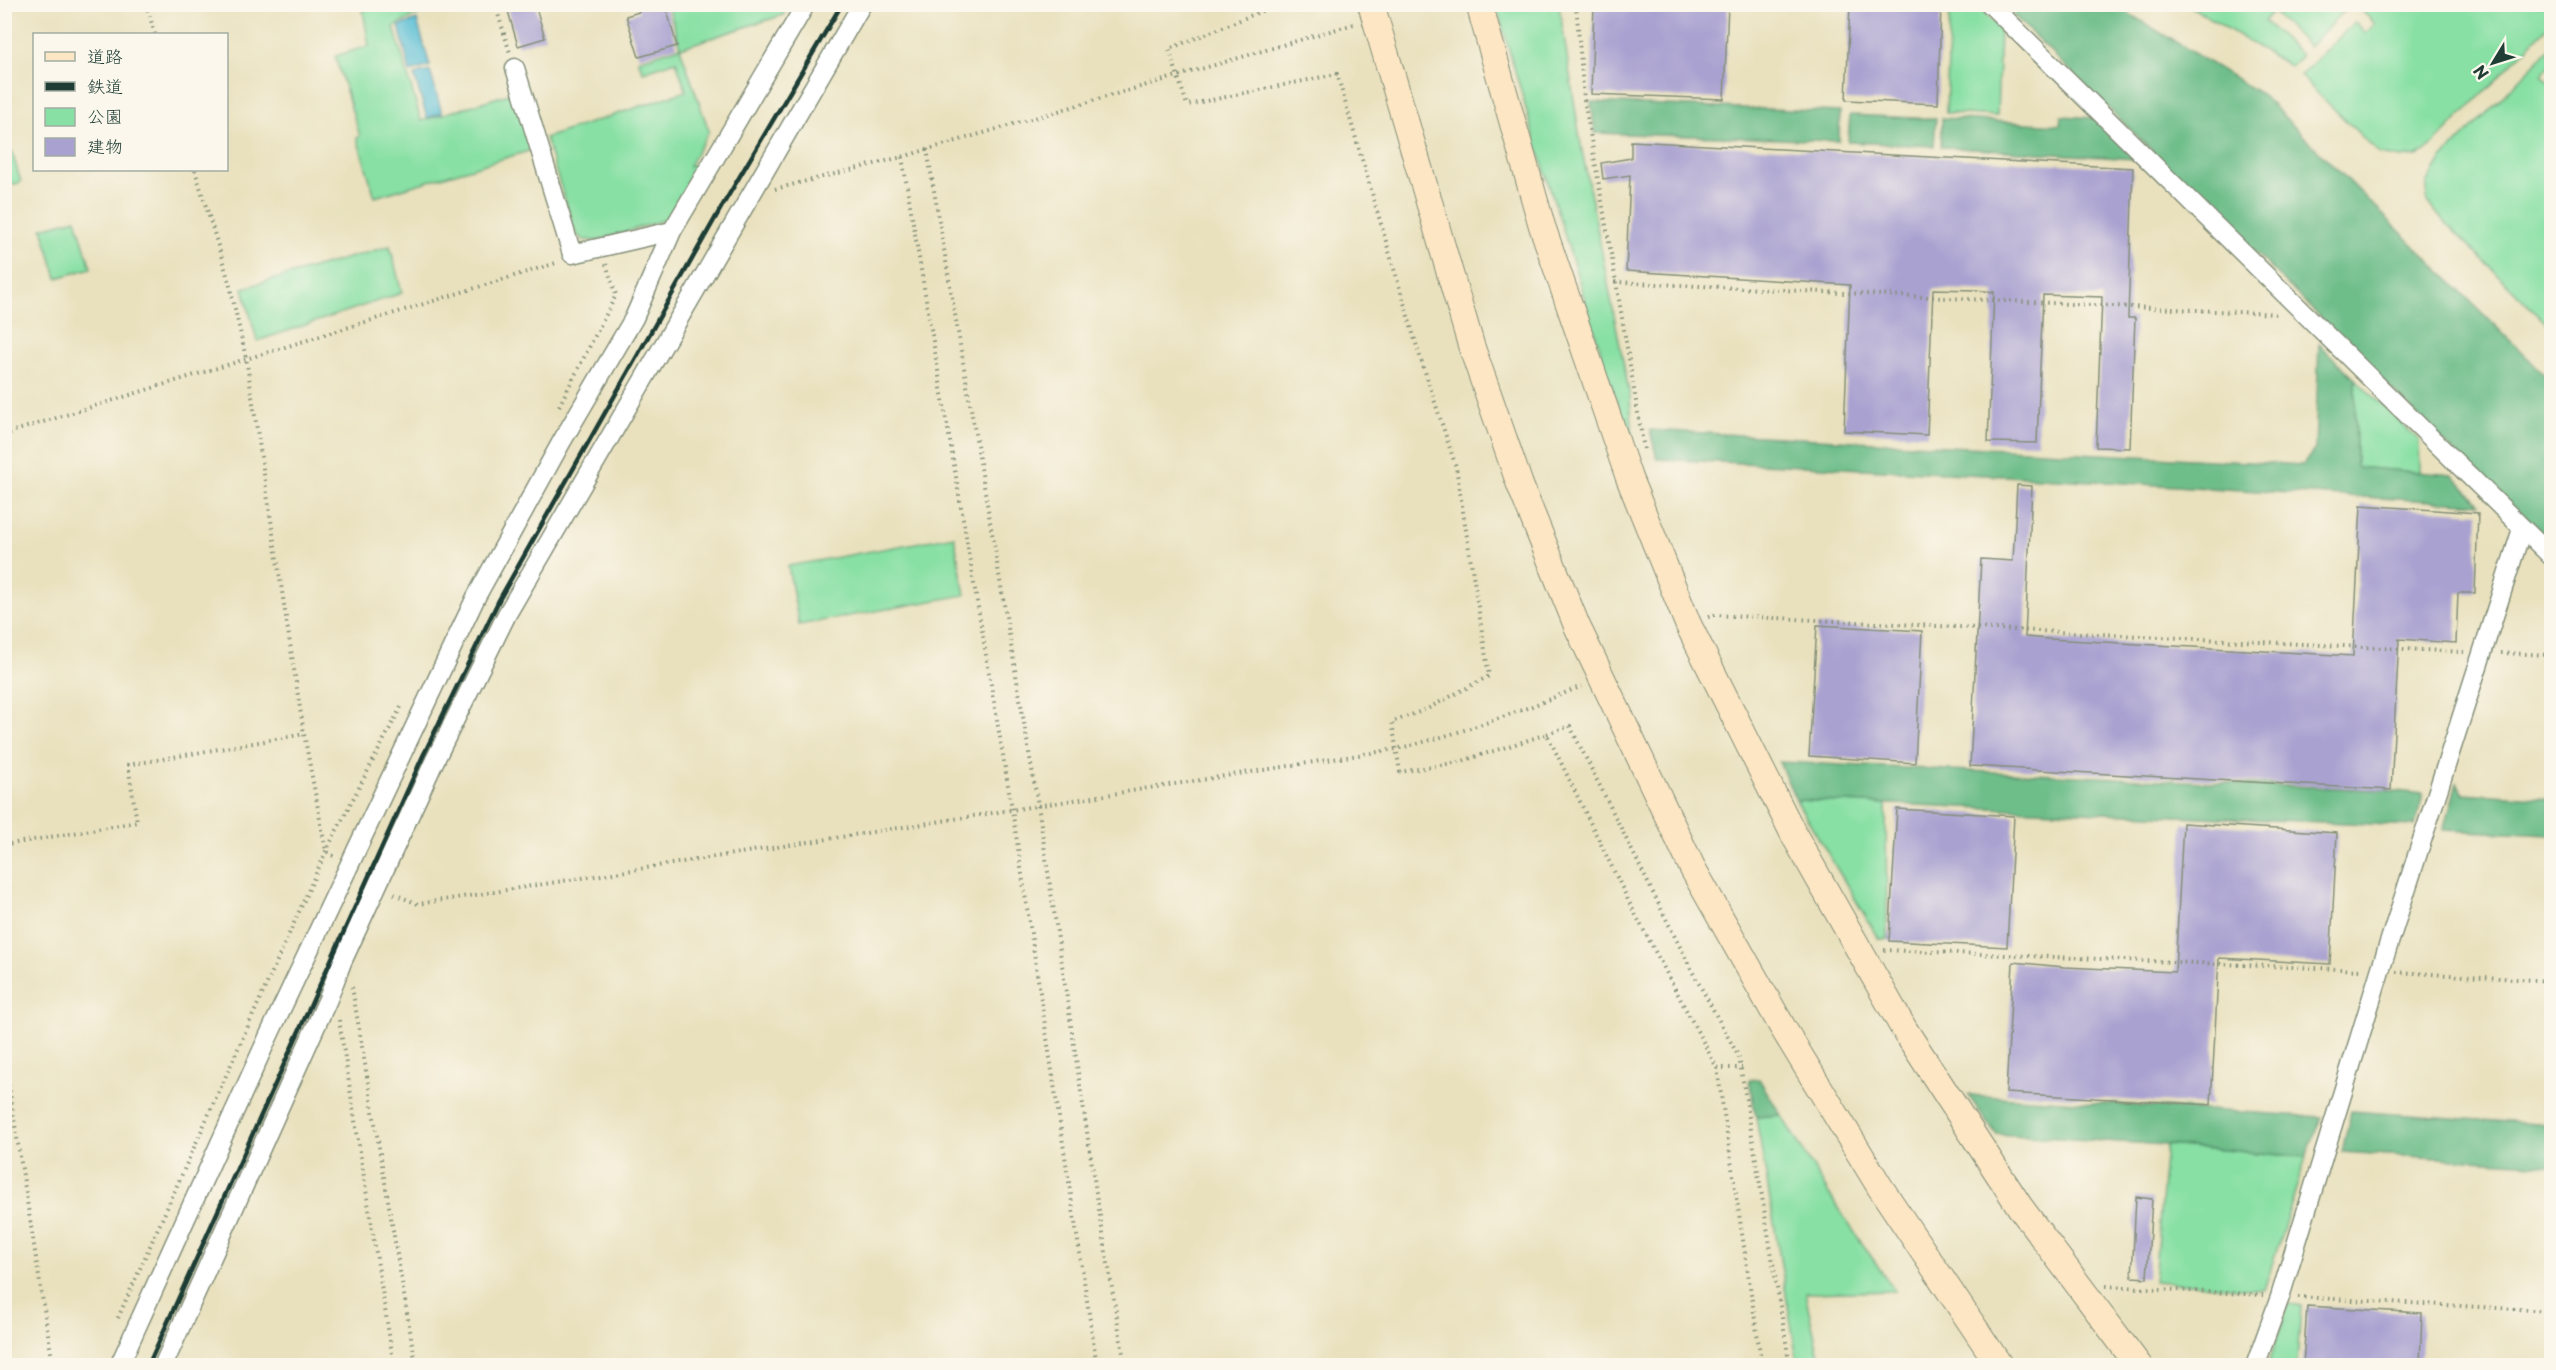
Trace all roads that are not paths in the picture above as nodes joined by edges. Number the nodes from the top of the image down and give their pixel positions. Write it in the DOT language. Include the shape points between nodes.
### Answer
graph roads {
  1 [pos="806,4"];
  2 [pos="862,4"];
  3 [pos="1479,4"];
  4 [pos="1990,4"];
  5 [pos="1373,11"];
  6 [pos="515,68"];
  7 [pos="672,231"];
  8 [pos="2522,529"];
  9 [pos="2552,557"];
  10 [pos="119,1365"];
  11 [pos="163,1365"];
  12 [pos="2000,1365"];
  13 [pos="2139,1365"];
  14 [pos="2255,1365"];
  1 -- 7 [label="street"];
  2 -- 11 [label="street" via="507,615 376,886"];
  3 -- 13 [label="street" via="1546,237 1629,478 1689,624 1794,835 1904,1029 2020,1207"];
  4 -- 8 [label="street"];
  5 -- 12 [label="street" via="1471,345 1520,485 1601,678 1693,869 1783,1029 1874,1177"];
  6 -- 7 [label="street" via="572,254"];
  7 -- 10 [label="street" via="634,318 476,597 268,1035"];
  8 -- 9 [label="street"];
  8 -- 14 [label="street" via="2280,1297"];
}
